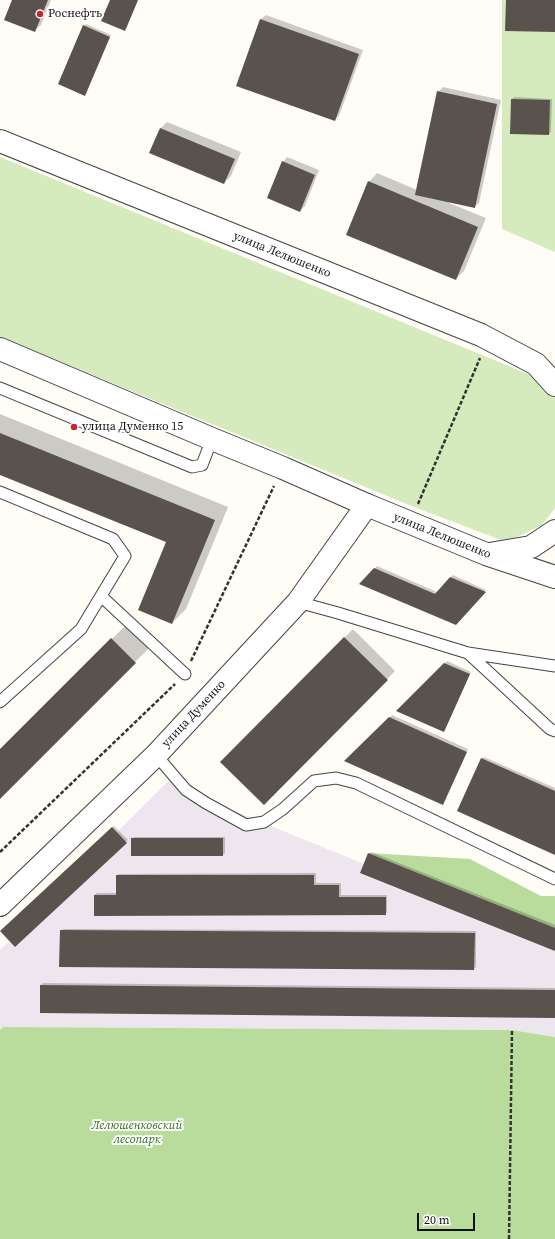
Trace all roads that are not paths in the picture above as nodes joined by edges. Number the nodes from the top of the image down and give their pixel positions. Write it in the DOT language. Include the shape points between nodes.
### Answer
graph roads {
  1 [pos="0,141"];
  2 [pos="0,349"];
  3 [pos="555,385"];
  4 [pos="0,388"];
  5 [pos="212,439"];
  6 [pos="0,492"];
  7 [pos="367,506"];
  8 [pos="555,531"];
  9 [pos="486,554"];
  10 [pos="555,577"];
  11 [pos="102,597"];
  12 [pos="298,602"];
  13 [pos="468,654"];
  14 [pos="555,666"];
  15 [pos="185,674"];
  16 [pos="0,702"];
  17 [pos="555,731"];
  18 [pos="156,755"];
  19 [pos="555,879"];
  20 [pos="0,905"];
  1 -- 3 [label="street, улица Лелюшенко" via="488,339 536,364"];
  2 -- 5 [label="street, улица Лелюшенко"];
  4 -- 5 [label="lane" via="192,467 202,464"];
  5 -- 7 [label="street, улица Лелюшенко"];
  6 -- 11 [label="lane" via="114,539 125,556"];
  7 -- 9 [label="street, улица Лелюшенко"];
  7 -- 12 [label="street, улица Думенко"];
  8 -- 9 [label="street" via="531,547"];
  9 -- 10 [label="street, улица Лелюшенко"];
  11 -- 15 [label="lane"];
  11 -- 16 [label="lane" via="81,629"];
  12 -- 13 [label="lane"];
  12 -- 18 [label="street, улица Думенко"];
  13 -- 14 [label="lane"];
  13 -- 17 [label="lane"];
  18 -- 19 [label="lane" via="186,790 246,825 264,822 314,781 336,778 356,783"];
  18 -- 20 [label="street, улица Думенко"];
}
